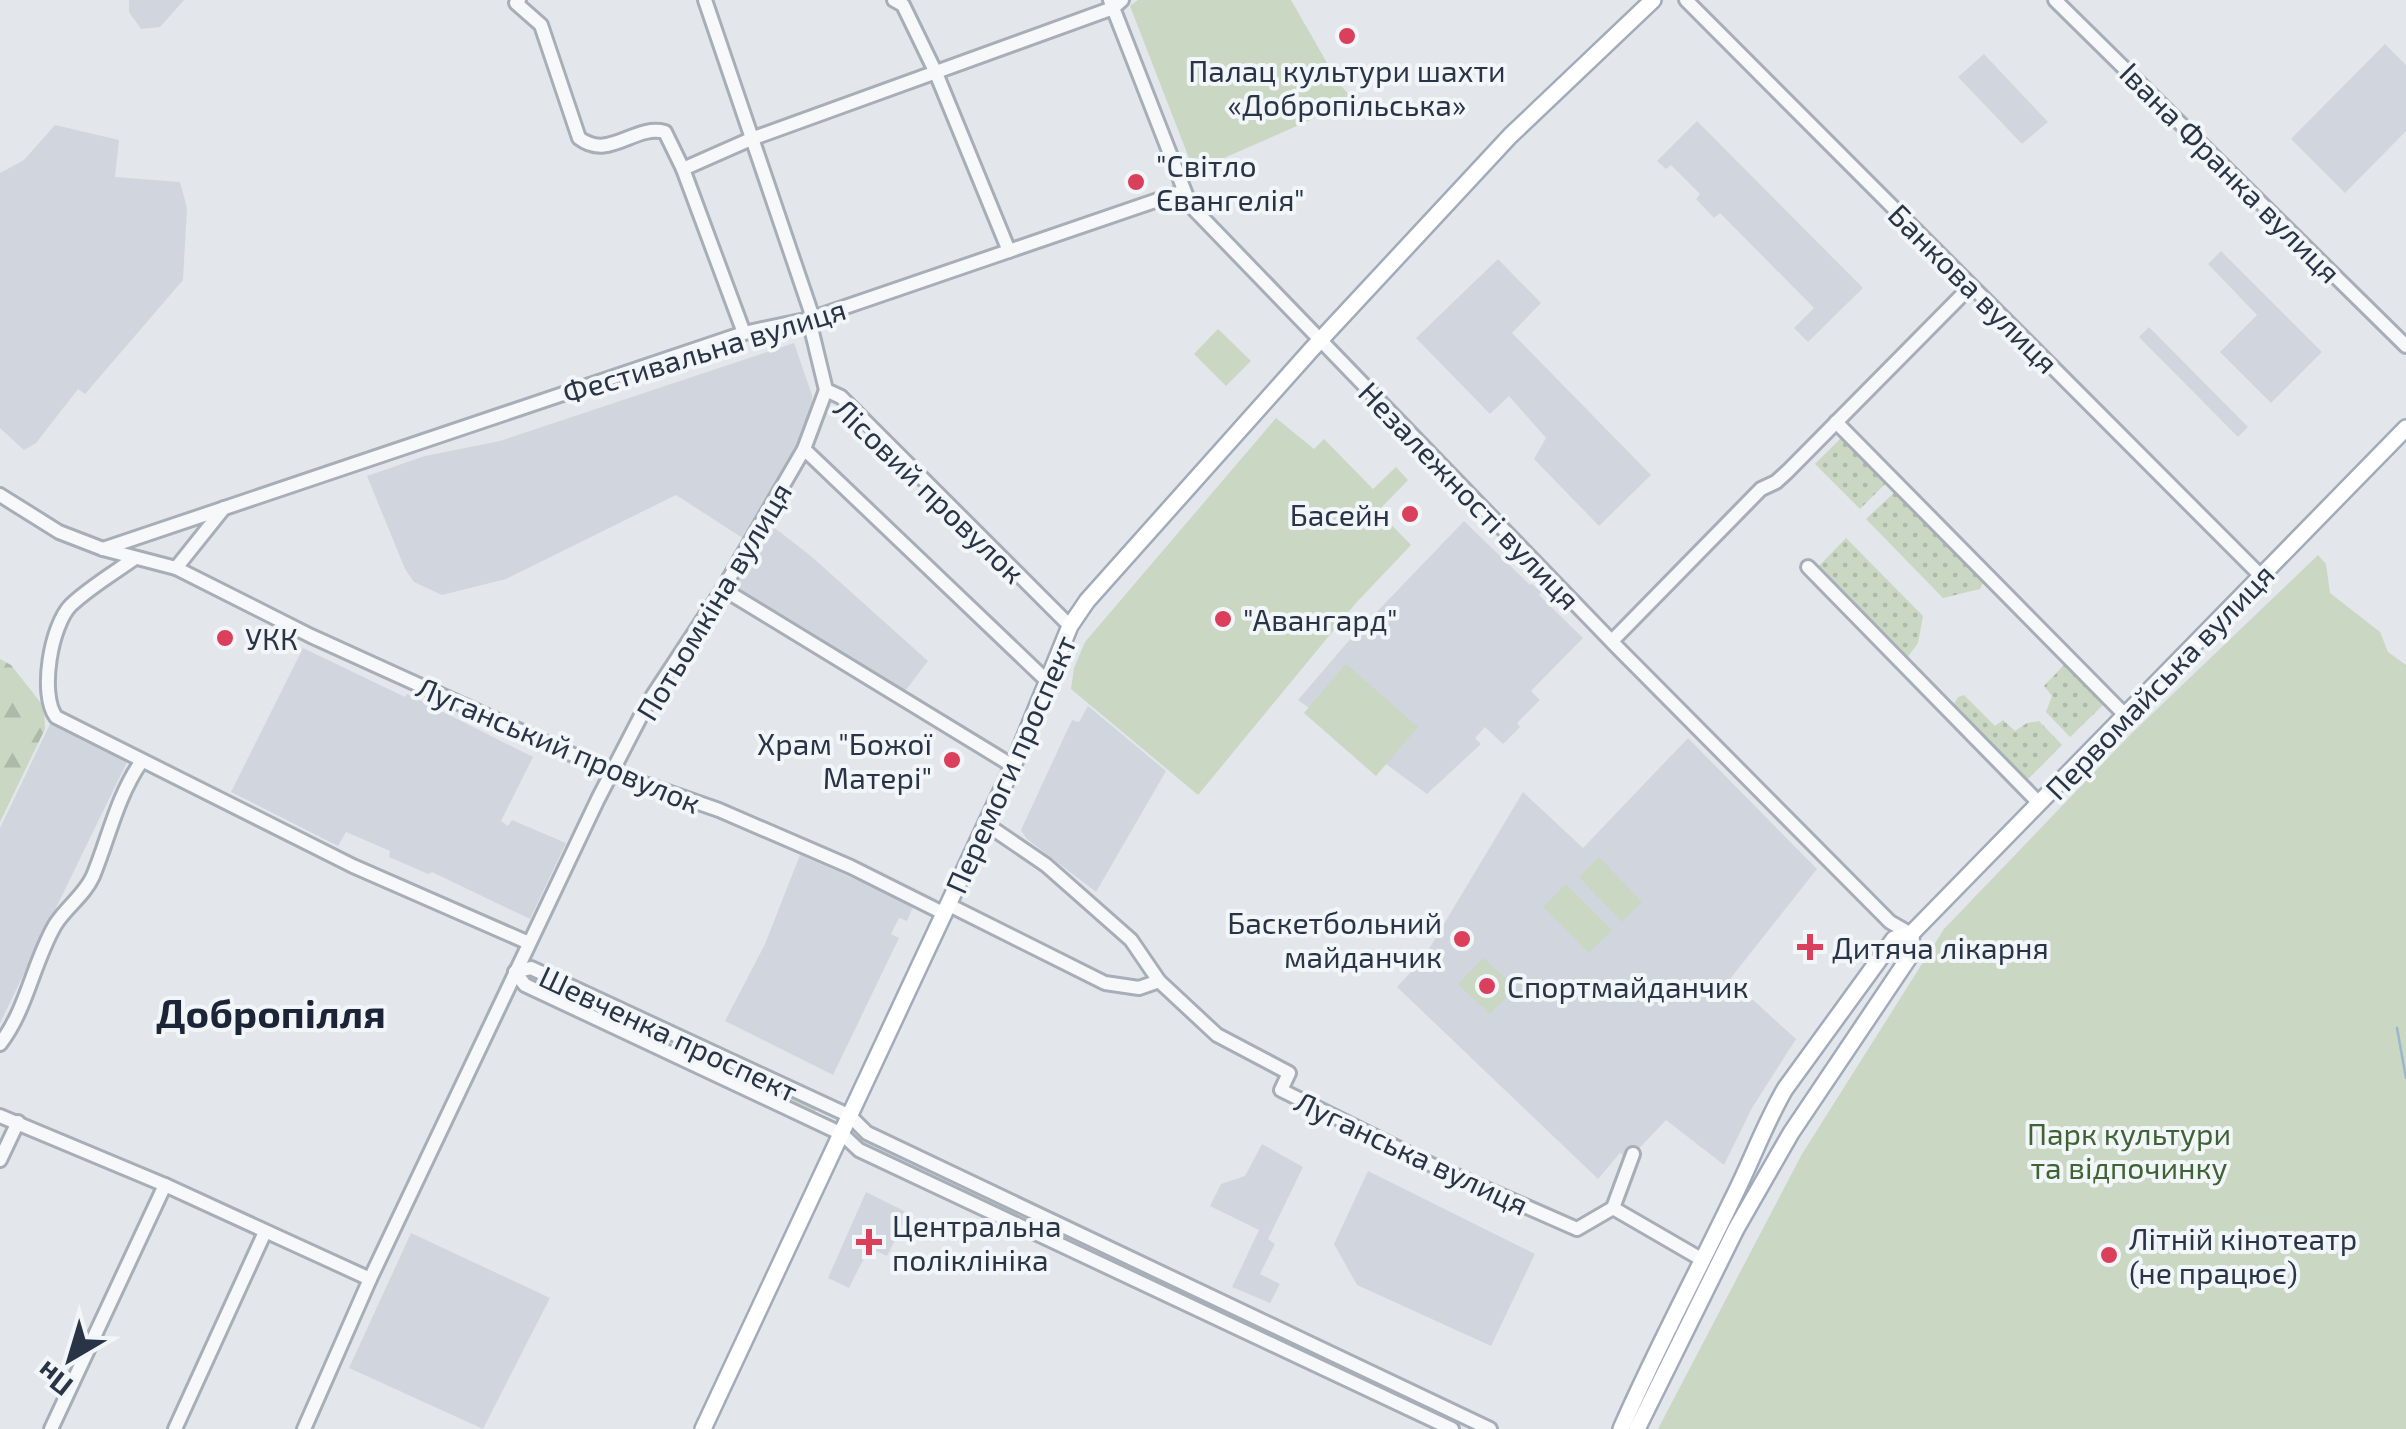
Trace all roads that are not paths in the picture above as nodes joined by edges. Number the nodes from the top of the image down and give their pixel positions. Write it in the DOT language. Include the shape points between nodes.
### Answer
graph roads {
  1 [pos="705,0"];
  2 [pos="894,0"];
  3 [pos="1653,0"];
  4 [pos="1686,0"];
  5 [pos="2055,0"];
  6 [pos="517,1"];
  7 [pos="1115,2"];
  8 [pos="936,73"];
  9 [pos="752,139"];
  10 [pos="683,169"];
  11 [pos="1184,191"];
  12 [pos="1009,251"];
  13 [pos="1971,286"];
  14 [pos="810,319"];
  15 [pos="744,334"];
  16 [pos="1320,340"];
  17 [pos="2406,346"];
  18 [pos="826,390"];
  19 [pos="1836,422"];
  20 [pos="2406,428"];
  21 [pos="804,449"];
  22 [pos="0,494"];
  23 [pos="224,508"];
  24 [pos="103,549"];
  25 [pos="135,558"];
  26 [pos="1808,567"];
  27 [pos="176,568"];
  28 [pos="2261,576"];
  29 [pos="723,590"];
  30 [pos="1070,626"];
  31 [pos="1612,642"];
  32 [pos="1047,681"];
  33 [pos="2126,715"];
  34 [pos="141,762"];
  35 [pos="1012,766"];
  36 [pos="613,773"];
  37 [pos="2039,803"];
  38 [pos="986,824"];
  39 [pos="947,910"];
  40 [pos="1911,934"];
  41 [pos="529,943"];
  42 [pos="515,972"];
  43 [pos="1159,981"];
  44 [pos="0,1044"];
  45 [pos="0,1116"];
  46 [pos="850,1116"];
  47 [pos="18,1122"];
  48 [pos="842,1134"];
  49 [pos="1633,1154"];
  50 [pos="0,1160"];
  51 [pos="165,1184"];
  52 [pos="1613,1208"];
  53 [pos="264,1232"];
  54 [pos="1701,1259"];
  55 [pos="370,1279"];
  56 [pos="51,1429"];
  57 [pos="175,1429"];
  58 [pos="304,1429"];
  59 [pos="704,1429"];
  60 [pos="1452,1429"];
  61 [pos="1490,1429"];
  62 [pos="1621,1429"];
  63 [pos="1637,1429"];
  1 -- 9 [label="street, Лісовий провулок"];
  2 -- 8 [label="street" via="903,5"];
  3 -- 16 [label="main road, Перемоги проспект" via="1526,120"];
  4 -- 13 [label="street, Банкова вулиця"];
  5 -- 17 [label="street, Івана Франка вулиця"];
  6 -- 10 [label="street" via="541,25 579,138 603,148 665,132"];
  7 -- 8 [label="street"];
  7 -- 11 [label="street, Незалежності вулиця"];
  8 -- 9 [label="street"];
  8 -- 12 [label="street"];
  9 -- 10 [label="street"];
  9 -- 14 [label="street, Лісовий провулок"];
  10 -- 15 [label="street"];
  11 -- 12 [label="street, Фестивальна вулиця"];
  11 -- 16 [label="street, Незалежності вулиця" via="1190,205"];
  12 -- 14 [label="street, Фестивальна вулиця"];
  13 -- 19 [label="street"];
  13 -- 28 [label="street, Банкова вулиця"];
  14 -- 15 [label="street, Фестивальна вулиця"];
  14 -- 18 [label="street, Лісовий провулок"];
  15 -- 23 [label="street, Фестивальна вулиця"];
  16 -- 30 [label="main road, Перемоги проспект"];
  16 -- 31 [label="street, Незалежності вулиця"];
  18 -- 21 [label="street, Потьомкіна вулиця"];
  18 -- 30 [label="street, Лісовий провулок"];
  19 -- 31 [label="street"];
  19 -- 33 [label="street"];
  20 -- 28 [label="main road, Первомайська вулиця"];
  21 -- 29 [label="street, Потьомкіна вулиця"];
  21 -- 32 [label="street"];
  22 -- 24 [label="street" via="59,532"];
  23 -- 24 [label="street, Фестивальна вулиця"];
  23 -- 27 [label="street"];
  24 -- 25 [label="street"];
  25 -- 27 [label="street"];
  25 -- 34 [label="street" via="68,608 46,686 56,717"];
  26 -- 37 [label="street"];
  27 -- 36 [label="street, Луганський провулок"];
  28 -- 33 [label="main road, Первомайська вулиця"];
  29 -- 35 [label="street"];
  29 -- 36 [label="street, Потьомкіна вулиця" via="646,706"];
  30 -- 32 [label="main road, Перемоги проспект"];
  31 -- 40 [label="street, Незалежності вулиця" via="1890,922"];
  32 -- 35 [label="main road, Перемоги проспект"];
  33 -- 37 [label="main road, Первомайська вулиця"];
  34 -- 41 [label="street"];
  34 -- 44 [label="street" via="118,802 88,888 56,924 15,1024"];
  35 -- 38 [label="main road, Перемоги проспект"];
  36 -- 39 [label="street, Луганський провулок" via="736,818"];
  36 -- 41 [label="street, Потьомкіна вулиця"];
  37 -- 40 [label="main road, Первомайська вулиця"];
  38 -- 39 [label="main road, Перемоги проспект"];
  38 -- 43 [label="street, Луганська вулиця" via="1131,940"];
  39 -- 43 [label="street" via="1105,983 1139,988"];
  39 -- 46 [label="main road, Перемоги проспект"];
  40 -- 54 [label="main road, Первомайська вулиця" via="1894,939 1785,1089"];
  40 -- 63 [label="main road, Первомайська вулиця" via="1912,953 1791,1133 1736,1229"];
  41 -- 42 [label="street, Потьомкіна вулиця"];
  42 -- 46 [label="street, Шевченка проспект" via="531,968"];
  42 -- 48 [label="street, Шевченка проспект" via="524,984"];
  42 -- 55 [label="street, Потьомкіна вулиця"];
  43 -- 52 [label="street, Луганська вулиця" via="1217,1035 1288,1073 1280,1090 1576,1229"];
  45 -- 47 [label="street"];
  46 -- 48 [label="main road, Перемоги проспект"];
  46 -- 61 [label="street, Шевченка проспект" via="867,1134"];
  47 -- 50 [label="street"];
  47 -- 51 [label="street"];
  48 -- 59 [label="main road, Перемоги проспект"];
  48 -- 60 [label="street, Шевченка проспект" via="859,1150"];
  49 -- 52 [label="street"];
  51 -- 53 [label="street"];
  51 -- 56 [label="street"];
  52 -- 54 [label="street"];
  53 -- 55 [label="street"];
  53 -- 57 [label="street"];
  54 -- 62 [label="main road, Первомайська вулиця"];
  55 -- 58 [label="street, Потьомкіна вулиця"];
}
